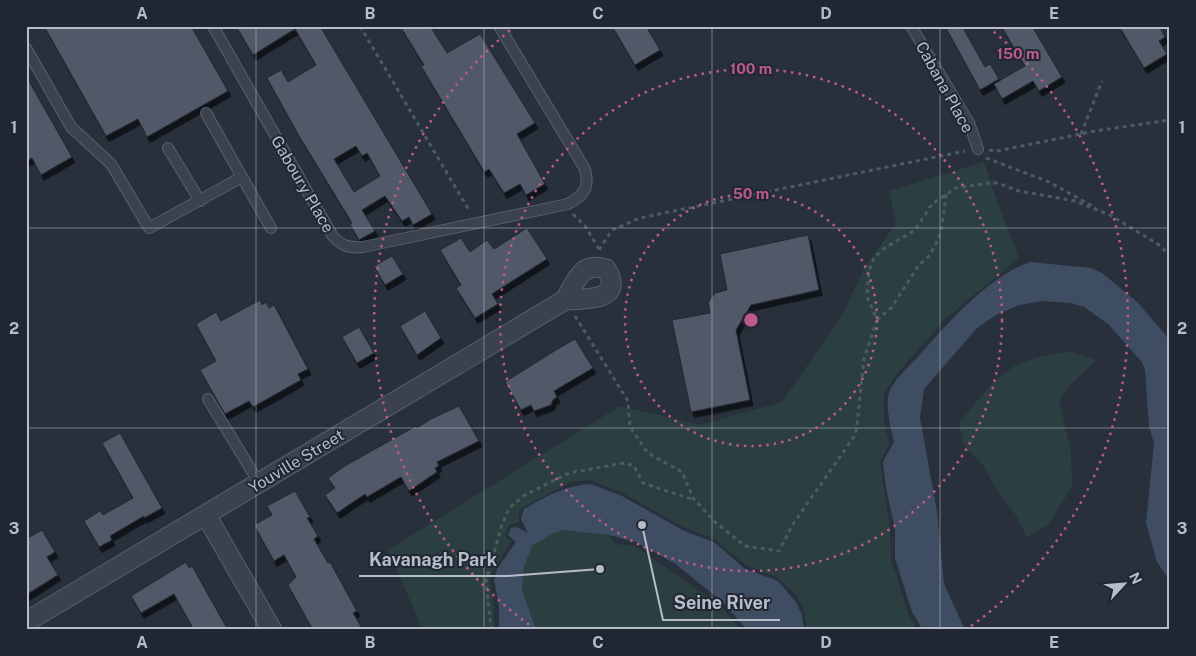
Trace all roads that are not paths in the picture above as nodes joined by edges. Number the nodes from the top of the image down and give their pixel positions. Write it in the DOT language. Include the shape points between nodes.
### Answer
graph roads {
  1 [pos="213,26"];
  2 [pos="499,26"];
  3 [pos="911,26"];
  4 [pos="26,48"];
  5 [pos="30,63"];
  6 [pos="206,113"];
  7 [pos="168,148"];
  8 [pos="978,149"];
  9 [pos="242,177"];
  10 [pos="200,201"];
  11 [pos="271,228"];
  12 [pos="565,300"];
  13 [pos="208,399"];
  14 [pos="259,483"];
  15 [pos="206,515"];
  16 [pos="26,622"];
  17 [pos="272,630"];
  1 -- 2 [label="lane, Gaboury Place" via="332,235 340,244 363,248 564,204 578,198 586,189 588,178 585,169"];
  3 -- 8 [label="lane, Cabana Place" via="969,123"];
  4 -- 5 [label="lane"];
  5 -- 10 [label="lane" via="71,127 111,164 149,228"];
  6 -- 9 [label="lane"];
  7 -- 10 [label="lane"];
  9 -- 10 [label="lane"];
  9 -- 11 [label="lane"];
  12 -- 12 [label="street, Youville Street" via="604,296 611,287 612,278 606,269 588,267"];
  12 -- 14 [label="street, Youville Street"];
  13 -- 14 [label="lane"];
  14 -- 15 [label="street, Youville Street"];
  15 -- 16 [label="street, Youville Street"];
  15 -- 17 [label="street"];
}
